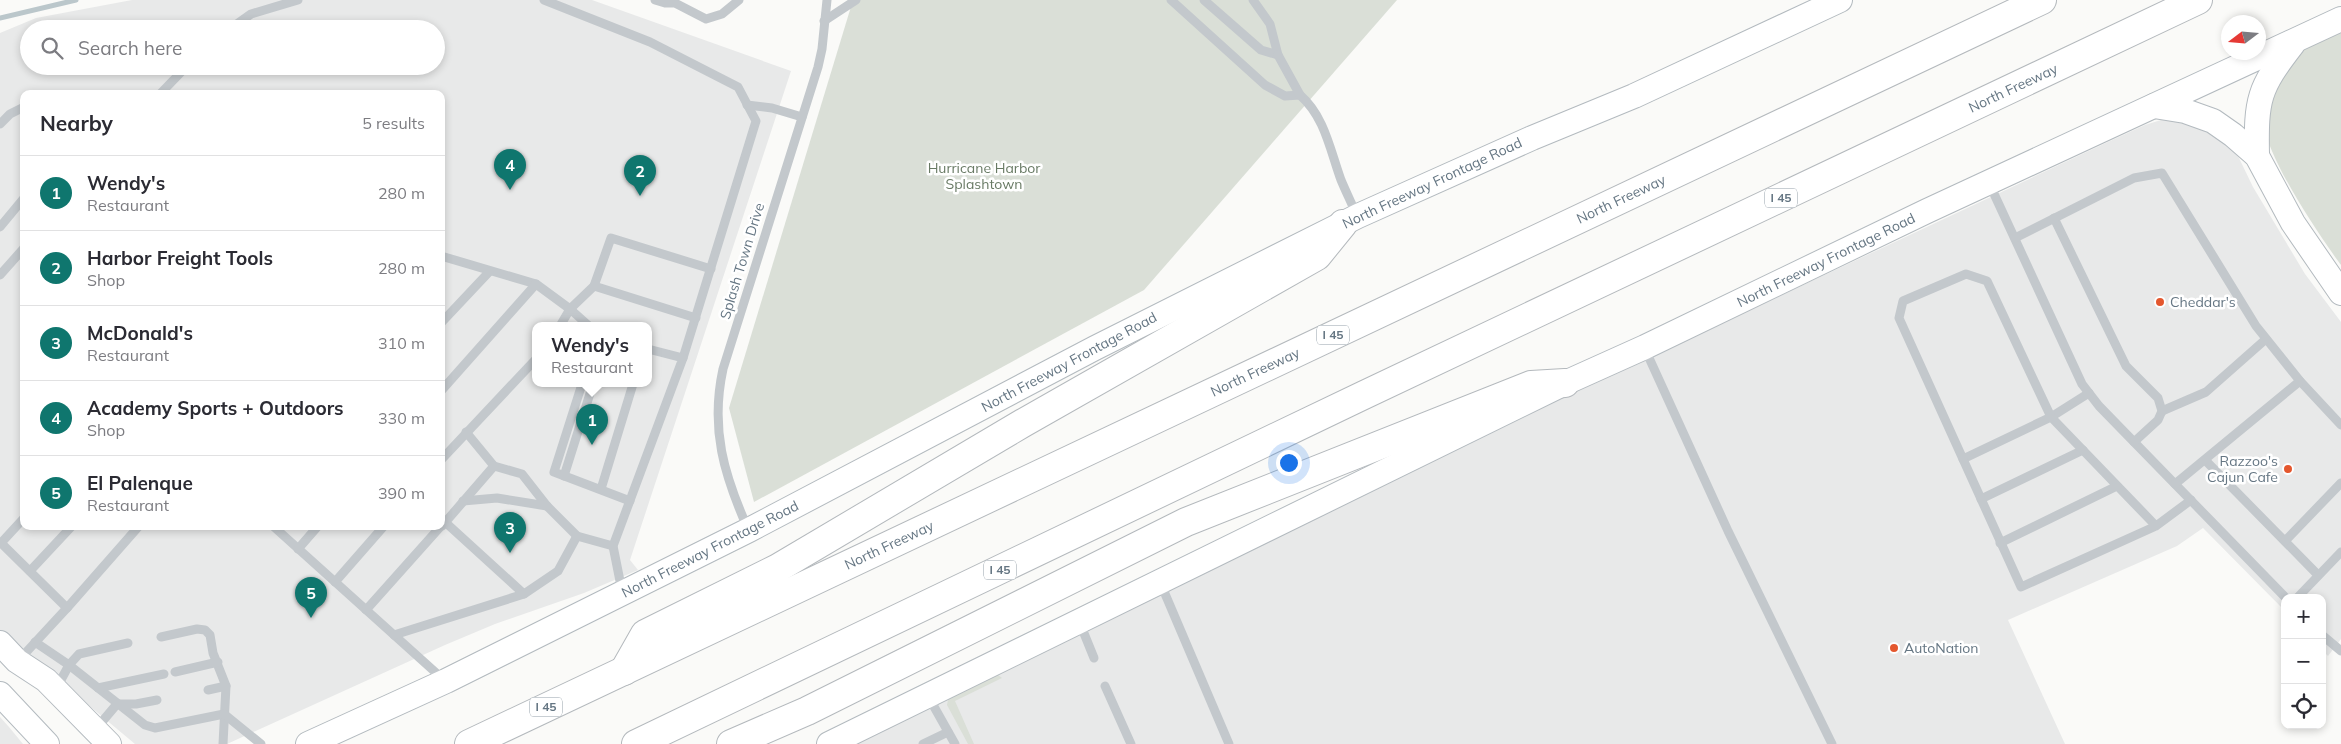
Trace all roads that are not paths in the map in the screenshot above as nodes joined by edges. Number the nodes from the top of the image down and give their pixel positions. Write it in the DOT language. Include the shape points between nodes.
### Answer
graph roads {
  1 [pos="298,0"];
  2 [pos="544,0"];
  3 [pos="655,0"];
  4 [pos="739,0"];
  5 [pos="827,0"];
  6 [pos="856,0"];
  7 [pos="1171,0"];
  8 [pos="1204,0"];
  9 [pos="1253,0"];
  10 [pos="1840,0"];
  11 [pos="2042,0"];
  12 [pos="2198,0"];
  13 [pos="676,2"];
  14 [pos="2341,18"];
  15 [pos="243,20"];
  16 [pos="824,21"];
  17 [pos="2296,40"];
  18 [pos="1278,56"];
  19 [pos="178,75"];
  20 [pos="164,90"];
  21 [pos="1300,95"];
  22 [pos="747,104"];
  23 [pos="2154,106"];
  24 [pos="20,109"];
  25 [pos="802,117"];
  26 [pos="0,124"];
  27 [pos="2257,156"];
  28 [pos="1989,182"];
  29 [pos="20,203"];
  30 [pos="2054,218"];
  31 [pos="1350,220"];
  32 [pos="0,227"];
  33 [pos="2015,238"];
  34 [pos="20,252"];
  35 [pos="445,257"];
  36 [pos="711,269"];
  37 [pos="489,272"];
  38 [pos="0,275"];
  39 [pos="536,284"];
  40 [pos="594,286"];
  41 [pos="2341,293"];
  42 [pos="570,309"];
  43 [pos="696,318"];
  44 [pos="445,319"];
  45 [pos="562,322"];
  46 [pos="585,322"];
  47 [pos="2266,339"];
  48 [pos="1645,348"];
  49 [pos="652,350"];
  50 [pos="684,358"];
  51 [pos="532,363"];
  52 [pos="2300,381"];
  53 [pos="1565,384"];
  54 [pos="445,386"];
  55 [pos="581,387"];
  56 [pos="592,387"];
  57 [pos="632,387"];
  58 [pos="2089,393"];
  59 [pos="2162,411"];
  60 [pos="2051,417"];
  61 [pos="2341,425"];
  62 [pos="466,432"];
  63 [pos="2134,442"];
  64 [pos="2083,450"];
  65 [pos="445,456"];
  66 [pos="1963,459"];
  67 [pos="2205,460"];
  68 [pos="494,466"];
  69 [pos="564,476"];
  70 [pos="2341,483"];
  71 [pos="2175,484"];
  72 [pos="2117,486"];
  73 [pos="601,489"];
  74 [pos="1981,499"];
  75 [pos="2191,500"];
  76 [pos="462,501"];
  77 [pos="630,501"];
  78 [pos="547,506"];
  79 [pos="445,521"];
  80 [pos="20,522"];
  81 [pos="2156,526"];
  82 [pos="445,528"];
  83 [pos="68,530"];
  84 [pos="135,530"];
  85 [pos="277,530"];
  86 [pos="315,530"];
  87 [pos="380,530"];
  88 [pos="438,530"];
  89 [pos="749,530"];
  90 [pos="577,536"];
  91 [pos="2285,541"];
  92 [pos="0,543"];
  93 [pos="2000,543"];
  94 [pos="613,546"];
  95 [pos="298,549"];
  96 [pos="2341,552"];
  97 [pos="30,571"];
  98 [pos="2318,575"];
  99 [pos="1160,581"];
  100 [pos="334,582"];
  101 [pos="524,594"];
  102 [pos="622,594"];
  103 [pos="2282,594"];
  104 [pos="2301,594"];
  105 [pos="67,608"];
  106 [pos="366,610"];
  107 [pos="1079,621"];
  108 [pos="394,635"];
  109 [pos="161,637"];
  110 [pos="2326,638"];
  111 [pos="35,642"];
  112 [pos="128,643"];
  113 [pos="0,644"];
  114 [pos="2341,650"];
  115 [pos="1094,658"];
  116 [pos="17,661"];
  117 [pos="218,662"];
  118 [pos="69,665"];
  119 [pos="624,671"];
  120 [pos="175,672"];
  121 [pos="164,674"];
  122 [pos="446,682"];
  123 [pos="226,686"];
  124 [pos="1105,686"];
  125 [pos="98,688"];
  126 [pos="56,690"];
  127 [pos="208,690"];
  128 [pos="928,696"];
  129 [pos="157,700"];
  130 [pos="5,702"];
  131 [pos="117,704"];
  132 [pos="224,714"];
  133 [pos="948,732"];
  134 [pos="105,738"];
  135 [pos="926,743"];
  136 [pos="33,744"];
  137 [pos="47,744"];
  138 [pos="223,744"];
  139 [pos="261,744"];
  140 [pos="308,744"];
  141 [pos="469,744"];
  142 [pos="636,744"];
  143 [pos="731,744"];
  144 [pos="829,744"];
  145 [pos="955,744"];
  146 [pos="1131,744"];
  147 [pos="1230,744"];
  148 [pos="1832,744"];
  1 -- 15 [label="lane" via="251,14"];
  2 -- 22 [label="lane" via="650,42 738,87"];
  3 -- 13 [label="lane"];
  4 -- 13 [label="lane" via="722,14 706,19"];
  5 -- 16 [label="lane, Splash Town Drive"];
  6 -- 16 [label="lane"];
  7 -- 21 [label="lane" via="1265,85 1285,96"];
  8 -- 18 [label="lane" via="1261,50"];
  9 -- 18 [label="lane" via="1270,24"];
  10 -- 31 [label="main road, North Freeway Frontage Road" via="1809,10 1634,96"];
  11 -- 119 [label="highway, North Freeway / I 45"];
  12 -- 142 [label="highway, North Freeway / I 45"];
  14 -- 17 [label="main road, North Freeway Frontage Road"];
  16 -- 25 [label="lane, Splash Town Drive" via="822,49"];
  17 -- 23 [label="main road, North Freeway Frontage Road"];
  17 -- 27 [label="main road" via="2273,69 2259,99"];
  18 -- 21 [label="lane"];
  19 -- 20 [label="lane"];
  21 -- 31 [label="lane" via="1319,118 1342,181"];
  22 -- 25 [label="lane"];
  22 -- 36 [label="lane" via="756,121"];
  23 -- 27 [label="main road" via="2213,121"];
  23 -- 28 [label="main road, North Freeway Frontage Road"];
  24 -- 26 [label="lane"];
  25 -- 89 [label="lane, Splash Town Drive" via="718,394 717,420 722,459"];
  27 -- 41 [label="main road" via="2293,223"];
  28 -- 33 [label="lane"];
  28 -- 48 [label="main road, North Freeway Frontage Road"];
  29 -- 32 [label="lane"];
  30 -- 33 [label="lane"];
  30 -- 47 [label="lane" via="2134,178 2162,173"];
  30 -- 59 [label="lane" via="2126,366 2158,398"];
  31 -- 89 [label="main road, North Freeway Frontage Road" via="1095,348"];
  31 -- 119 [label="highway" via="1316,256 1023,423 778,568 645,634"];
  33 -- 58 [label="lane"];
  34 -- 38 [label="lane"];
  35 -- 37 [label="lane"];
  36 -- 40 [label="lane" via="611,238"];
  36 -- 43 [label="lane"];
  37 -- 39 [label="lane"];
  37 -- 44 [label="lane"];
  39 -- 42 [label="lane"];
  39 -- 54 [label="lane"];
  40 -- 42 [label="lane"];
  40 -- 43 [label="lane"];
  42 -- 45 [label="lane"];
  42 -- 46 [label="lane"];
  43 -- 50 [label="lane"];
  47 -- 52 [label="lane"];
  47 -- 59 [label="lane" via="2206,392"];
  48 -- 53 [label="main road, North Freeway Frontage Road"];
  48 -- 148 [label="lane" via="1728,531"];
  49 -- 50 [label="lane"];
  50 -- 77 [label="lane"];
  51 -- 62 [label="lane"];
  52 -- 61 [label="lane"];
  52 -- 67 [label="lane"];
  53 -- 99 [label="main road, North Freeway Frontage Road"];
  53 -- 143 [label="highway" via="1531,385 1186,522 807,711"];
  55 -- 69 [label="lane" via="554,472"];
  56 -- 69 [label="lane"];
  57 -- 73 [label="lane"];
  58 -- 60 [label="lane"];
  58 -- 63 [label="lane"];
  59 -- 63 [label="lane" via="2158,420"];
  60 -- 64 [label="lane"];
  60 -- 66 [label="lane"];
  60 -- 66 [label="lane" via="1987,282 1966,274 1903,301 1899,318"];
  62 -- 65 [label="lane"];
  62 -- 68 [label="lane"];
  63 -- 71 [label="lane"];
  64 -- 72 [label="lane"];
  64 -- 74 [label="lane"];
  66 -- 74 [label="lane"];
  67 -- 71 [label="lane"];
  67 -- 91 [label="lane"];
  68 -- 76 [label="lane"];
  68 -- 78 [label="lane" via="522,474"];
  69 -- 73 [label="lane"];
  70 -- 91 [label="lane"];
  71 -- 75 [label="lane"];
  72 -- 81 [label="lane"];
  72 -- 93 [label="lane"];
  73 -- 77 [label="lane"];
  74 -- 93 [label="lane"];
  75 -- 81 [label="lane"];
  75 -- 103 [label="lane"];
  76 -- 78 [label="lane" via="498,498"];
  76 -- 79 [label="lane"];
  77 -- 94 [label="lane"];
  78 -- 90 [label="lane"];
  80 -- 92 [label="lane"];
  81 -- 93 [label="lane" via="2021,587"];
  82 -- 101 [label="lane"];
  83 -- 97 [label="lane"];
  84 -- 105 [label="lane"];
  85 -- 95 [label="lane"];
  86 -- 95 [label="lane"];
  87 -- 100 [label="lane"];
  88 -- 106 [label="lane"];
  89 -- 102 [label="main road, North Freeway Frontage Road"];
  90 -- 94 [label="lane"];
  90 -- 101 [label="lane" via="558,571"];
  91 -- 98 [label="lane"];
  92 -- 97 [label="lane"];
  94 -- 102 [label="lane"];
  95 -- 100 [label="lane"];
  96 -- 98 [label="lane"];
  97 -- 105 [label="lane"];
  98 -- 104 [label="lane"];
  99 -- 107 [label="main road, North Freeway Frontage Road"];
  99 -- 147 [label="lane"];
  100 -- 106 [label="lane"];
  101 -- 108 [label="lane"];
  102 -- 122 [label="main road, North Freeway Frontage Road"];
  105 -- 111 [label="lane"];
  106 -- 108 [label="lane"];
  107 -- 115 [label="lane"];
  107 -- 128 [label="main road, North Freeway Frontage Road"];
  108 -- 122 [label="lane"];
  109 -- 117 [label="lane" via="205,630 210,635"];
  110 -- 114 [label="lane"];
  111 -- 116 [label="lane"];
  111 -- 118 [label="lane"];
  112 -- 118 [label="lane" via="79,654"];
  113 -- 116 [label="main road"];
  116 -- 126 [label="main road"];
  117 -- 120 [label="lane"];
  117 -- 123 [label="lane"];
  118 -- 125 [label="lane"];
  118 -- 126 [label="lane"];
  119 -- 141 [label="highway, North Freeway / I 45"];
  121 -- 125 [label="lane"];
  122 -- 140 [label="main road, North Freeway Frontage Road"];
  123 -- 127 [label="lane"];
  123 -- 132 [label="lane"];
  124 -- 146 [label="lane"];
  125 -- 131 [label="lane"];
  126 -- 134 [label="main road"];
  128 -- 133 [label="lane"];
  128 -- 144 [label="main road, North Freeway Frontage Road"];
  129 -- 131 [label="lane"];
  130 -- 136 [label="main road"];
  130 -- 137 [label="main road"];
  131 -- 132 [label="lane" via="145,725 155,728"];
  131 -- 134 [label="lane"];
  132 -- 138 [label="lane"];
  132 -- 139 [label="lane"];
  133 -- 135 [label="lane"];
  133 -- 145 [label="lane"];
}
